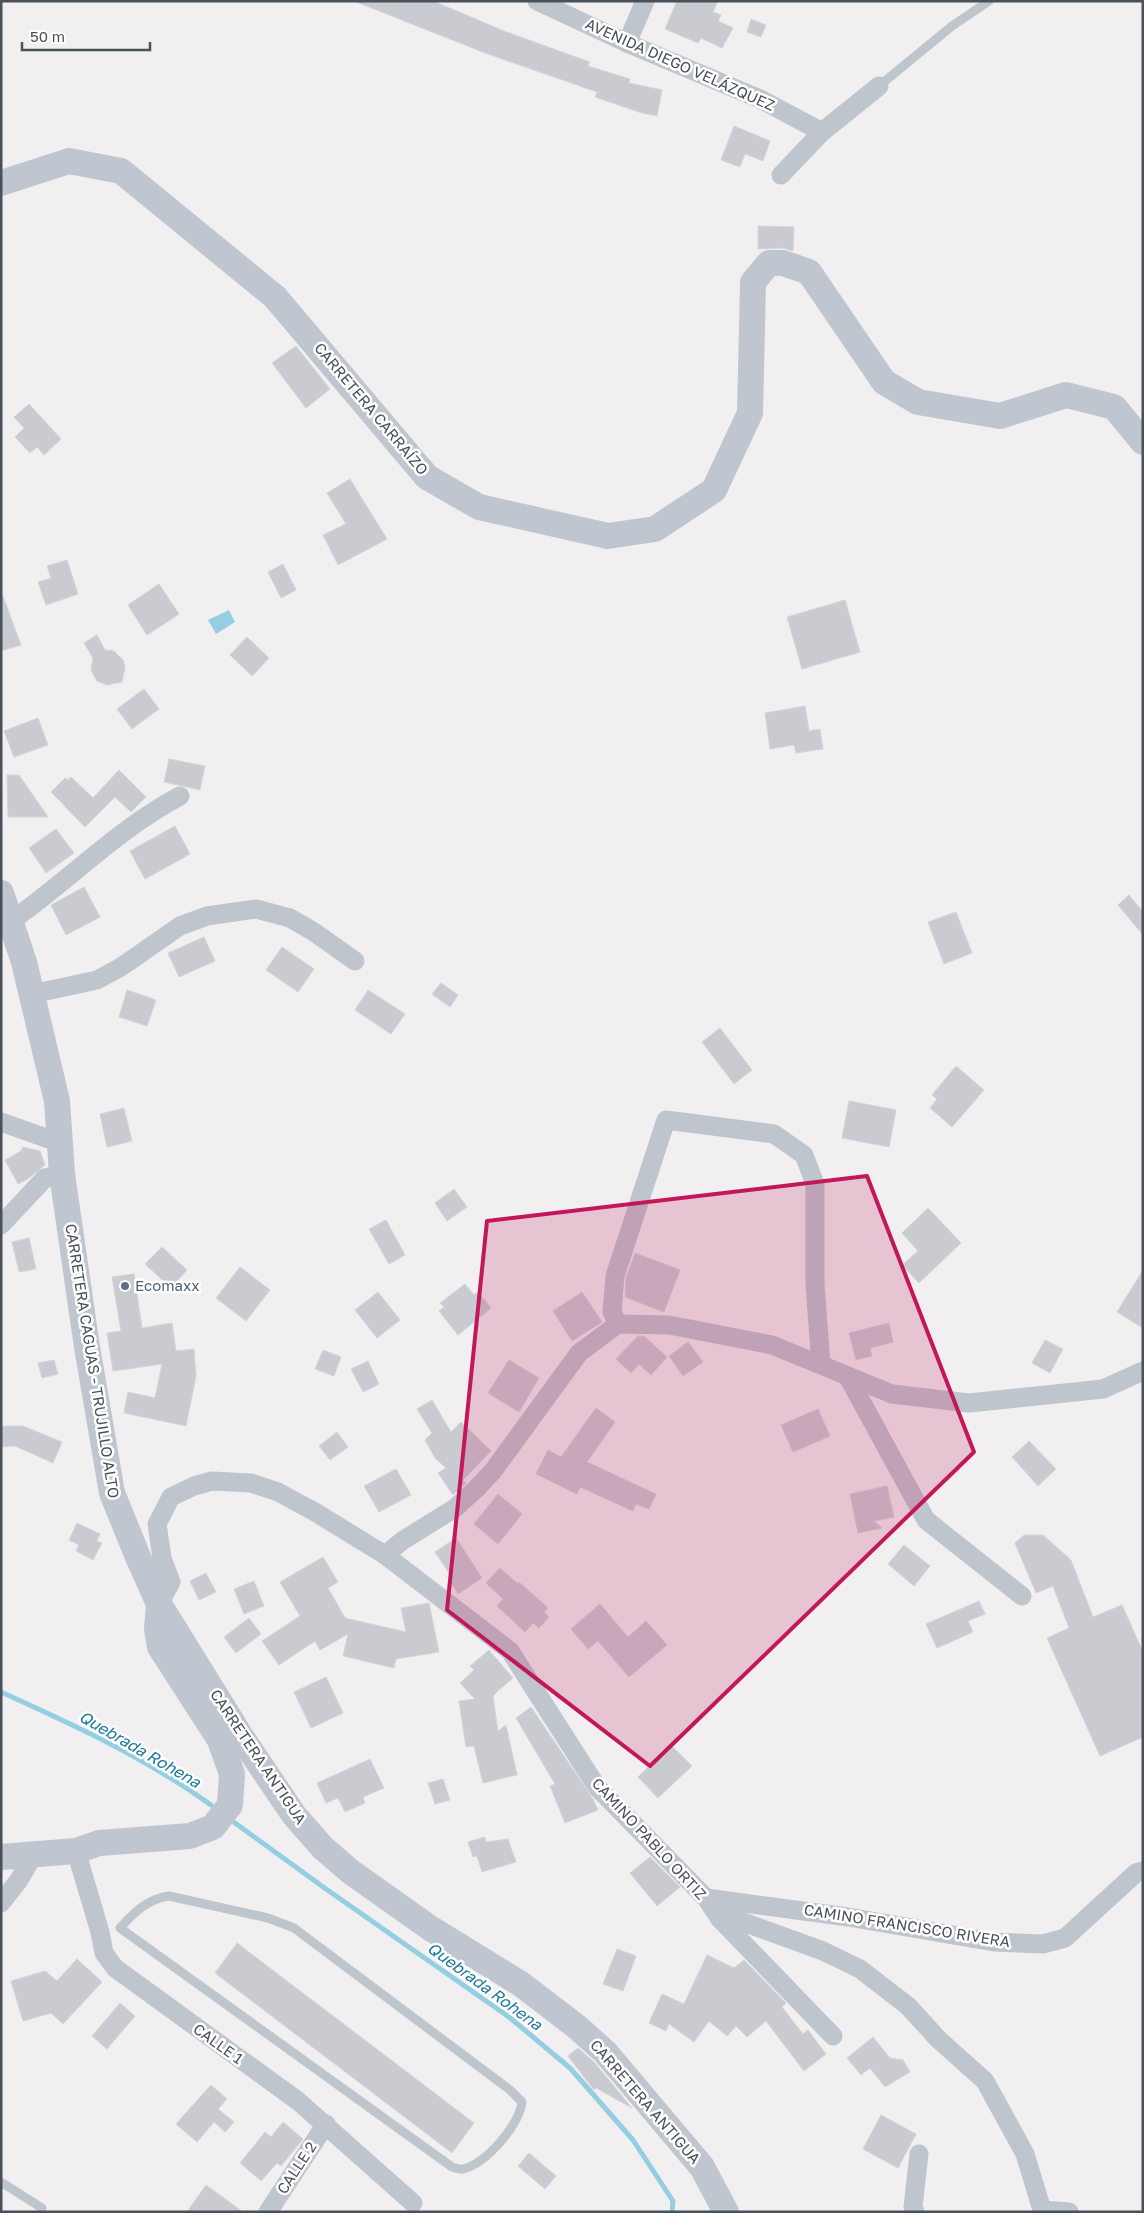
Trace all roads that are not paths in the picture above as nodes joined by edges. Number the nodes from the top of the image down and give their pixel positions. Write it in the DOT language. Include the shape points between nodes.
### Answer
graph roads {
  1 [pos="537,1"];
  2 [pos="645,1"];
  3 [pos="989,1"];
  4 [pos="627,43"];
  5 [pos="879,86"];
  6 [pos="822,132"];
  7 [pos="780,175"];
  8 [pos="1,183"];
  9 [pos="1143,442"];
  10 [pos="180,796"];
  11 [pos="1,893"];
  12 [pos="11,921"];
  13 [pos="355,961"];
  14 [pos="32,994"];
  15 [pos="1,1122"];
  16 [pos="60,1143"];
  17 [pos="62,1174"];
  18 [pos="1,1225"];
  19 [pos="618,1324"];
  20 [pos="821,1364"];
  21 [pos="1143,1371"];
  22 [pos="848,1377"];
  23 [pos="385,1555"];
  24 [pos="1022,1596"];
  25 [pos="159,1604"];
  26 [pos="76,1851"];
  27 [pos="34,1854"];
  28 [pos="1,1857"];
  29 [pos="1143,1871"];
  30 [pos="706,1898"];
  31 [pos="1,1903"];
  32 [pos="720,1919"];
  33 [pos="120,1928"];
  34 [pos="100,1932"];
  35 [pos="833,2036"];
  36 [pos="326,2124"];
  37 [pos="919,2154"];
  38 [pos="1,2182"];
  39 [pos="413,2203"];
  40 [pos="42,2208"];
  41 [pos="1041,2211"];
  42 [pos="268,2212"];
  43 [pos="726,2212"];
  44 [pos="915,2212"];
  45 [pos="1069,2212"];
  1 -- 4 [label="street, AVENIDA DIEGO VELÁZQUEZ"];
  2 -- 4 [label="street"];
  3 -- 5 [label="lane" via="952,26"];
  4 -- 6 [label="street, AVENIDA DIEGO VELÁZQUEZ" via="760,99"];
  5 -- 6 [label="street"];
  6 -- 7 [label="street"];
  8 -- 9 [label="street, CARRETERA CARRAÍZO" via="69,161 121,171 275,297 427,477 479,507 521,518 608,536 655,529 714,490 750,412 753,282 769,263 784,263 809,272 884,382 918,402 1000,416 1066,395 1114,406"];
  10 -- 12 [label="street" via="148,813"];
  11 -- 12 [label="street, CARRETERA CAGUAS - TRUJILLO ALTO"];
  12 -- 14 [label="street, CARRETERA CAGUAS - TRUJILLO ALTO"];
  13 -- 14 [label="street" via="290,918 256,909 207,916 180,926 97,980"];
  14 -- 16 [label="street, CARRETERA CAGUAS - TRUJILLO ALTO" via="57,1101"];
  15 -- 16 [label="street"];
  16 -- 17 [label="street, CARRETERA CAGUAS - TRUJILLO ALTO"];
  17 -- 18 [label="street" via="44,1178"];
  17 -- 25 [label="street, CARRETERA CAGUAS - TRUJILLO ALTO" via="112,1493"];
  19 -- 20 [label="street" via="669,1324 772,1345"];
  19 -- 20 [label="street" via="612,1312 616,1276 666,1120 774,1134 804,1155 815,1184 815,1285"];
  19 -- 23 [label="street" via="579,1354 493,1471 476,1489 455,1508"];
  20 -- 22 [label="street"];
  21 -- 22 [label="street" via="1103,1389 969,1403 892,1394"];
  22 -- 24 [label="street" via="926,1520"];
  23 -- 25 [label="street, CAMINO PABLO ORTIZ" via="278,1492 251,1483 212,1481 170,1497 157,1524 162,1558 171,1582"];
  23 -- 30 [label="street, CAMINO PABLO ORTIZ" via="510,1651 597,1787"];
  25 -- 26 [label="street, CARRETERA CAGUAS - TRUJILLO ALTO" via="157,1629 160,1647 220,1740 232,1774 230,1805 213,1826 190,1836 99,1843"];
  25 -- 43 [label="street, CARRETERA ANTIGUA" via="242,1738 294,1815 323,1848 430,1928 521,1984 578,2027 605,2052 702,2167"];
  26 -- 27 [label="street, CARRETERA CAGUAS - TRUJILLO ALTO"];
  26 -- 34 [label="street, CALLE 1"];
  27 -- 28 [label="street, CARRETERA CAGUAS - TRUJILLO ALTO"];
  27 -- 31 [label="street"];
  29 -- 30 [label="street, CAMINO FRANCISCO RIVERA" via="1065,1938 1043,1944 994,1942 848,1917"];
  30 -- 32 [label="street, CAMINO PABLO ORTIZ"];
  32 -- 35 [label="street, CAMINO PABLO ORTIZ"];
  32 -- 41 [label="street" via="732,1918 824,1951 860,1969 908,2006 938,2039 985,2081 1025,2154"];
  33 -- 33 [label="lane" via="452,2167 462,2170 498,2145 520,2112 522,2102 510,2090 294,1928 268,1918 169,1896 142,1906"];
  33 -- 34 [label="lane"];
  34 -- 36 [label="street, CALLE 1" via="104,1953 115,1968"];
  36 -- 39 [label="street, CALLE 1"];
  36 -- 42 [label="street, CALLE 2"];
  37 -- 44 [label="street"];
  38 -- 40 [label="lane"];
  41 -- 45 [label="street"];
}
